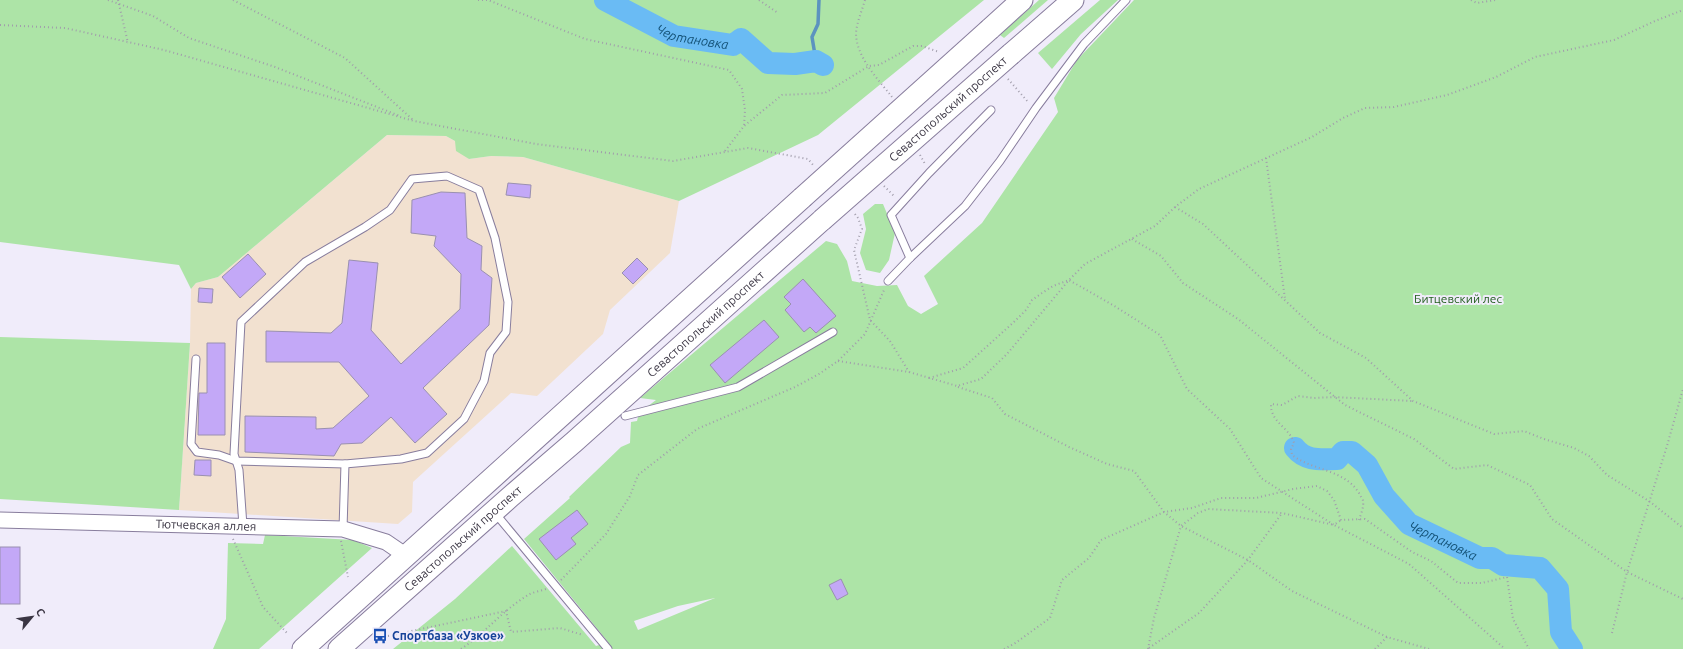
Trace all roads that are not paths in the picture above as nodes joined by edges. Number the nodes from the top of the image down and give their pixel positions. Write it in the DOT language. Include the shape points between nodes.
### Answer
graph roads {
  1 [pos="1022,0"];
  2 [pos="1073,0"];
  3 [pos="1126,0"];
  4 [pos="991,110"];
  5 [pos="910,258"];
  6 [pos="888,281"];
  7 [pos="833,332"];
  8 [pos="196,359"];
  9 [pos="625,416"];
  10 [pos="236,461"];
  11 [pos="345,464"];
  12 [pos="494,512"];
  13 [pos="0,520"];
  14 [pos="243,526"];
  15 [pos="341,529"];
  16 [pos="405,555"];
  17 [pos="303,649"];
  18 [pos="339,649"];
  19 [pos="608,649"];
  1 -- 16 [label="main road, Севастопольский проспект, bridge"];
  2 -- 12 [label="main road, Севастопольский проспект, bridge"];
  3 -- 5 [label="lane" via="1084,44 964,206"];
  4 -- 5 [label="lane" via="891,216"];
  5 -- 6 [label="lane"];
  7 -- 9 [label="lane" via="738,387"];
  8 -- 10 [label="lane" via="191,444 197,452 219,454"];
  10 -- 11 [label="lane"];
  10 -- 11 [label="lane" via="234,454 241,322 305,262 390,210 412,179 447,176 479,190 495,238 508,302 506,332 490,353 484,381 464,419 427,453 401,459"];
  10 -- 14 [label="lane" via="239,470"];
  11 -- 15 [label="lane"];
  12 -- 18 [label="main road, Севастопольский проспект"];
  12 -- 19 [label="lane"];
  13 -- 14 [label="street, Тютчевская аллея"];
  14 -- 15 [label="street, Тютчевская аллея"];
  15 -- 16 [label="street, Тютчевская аллея" via="386,542"];
  16 -- 17 [label="main road, Севастопольский проспект"];
}
